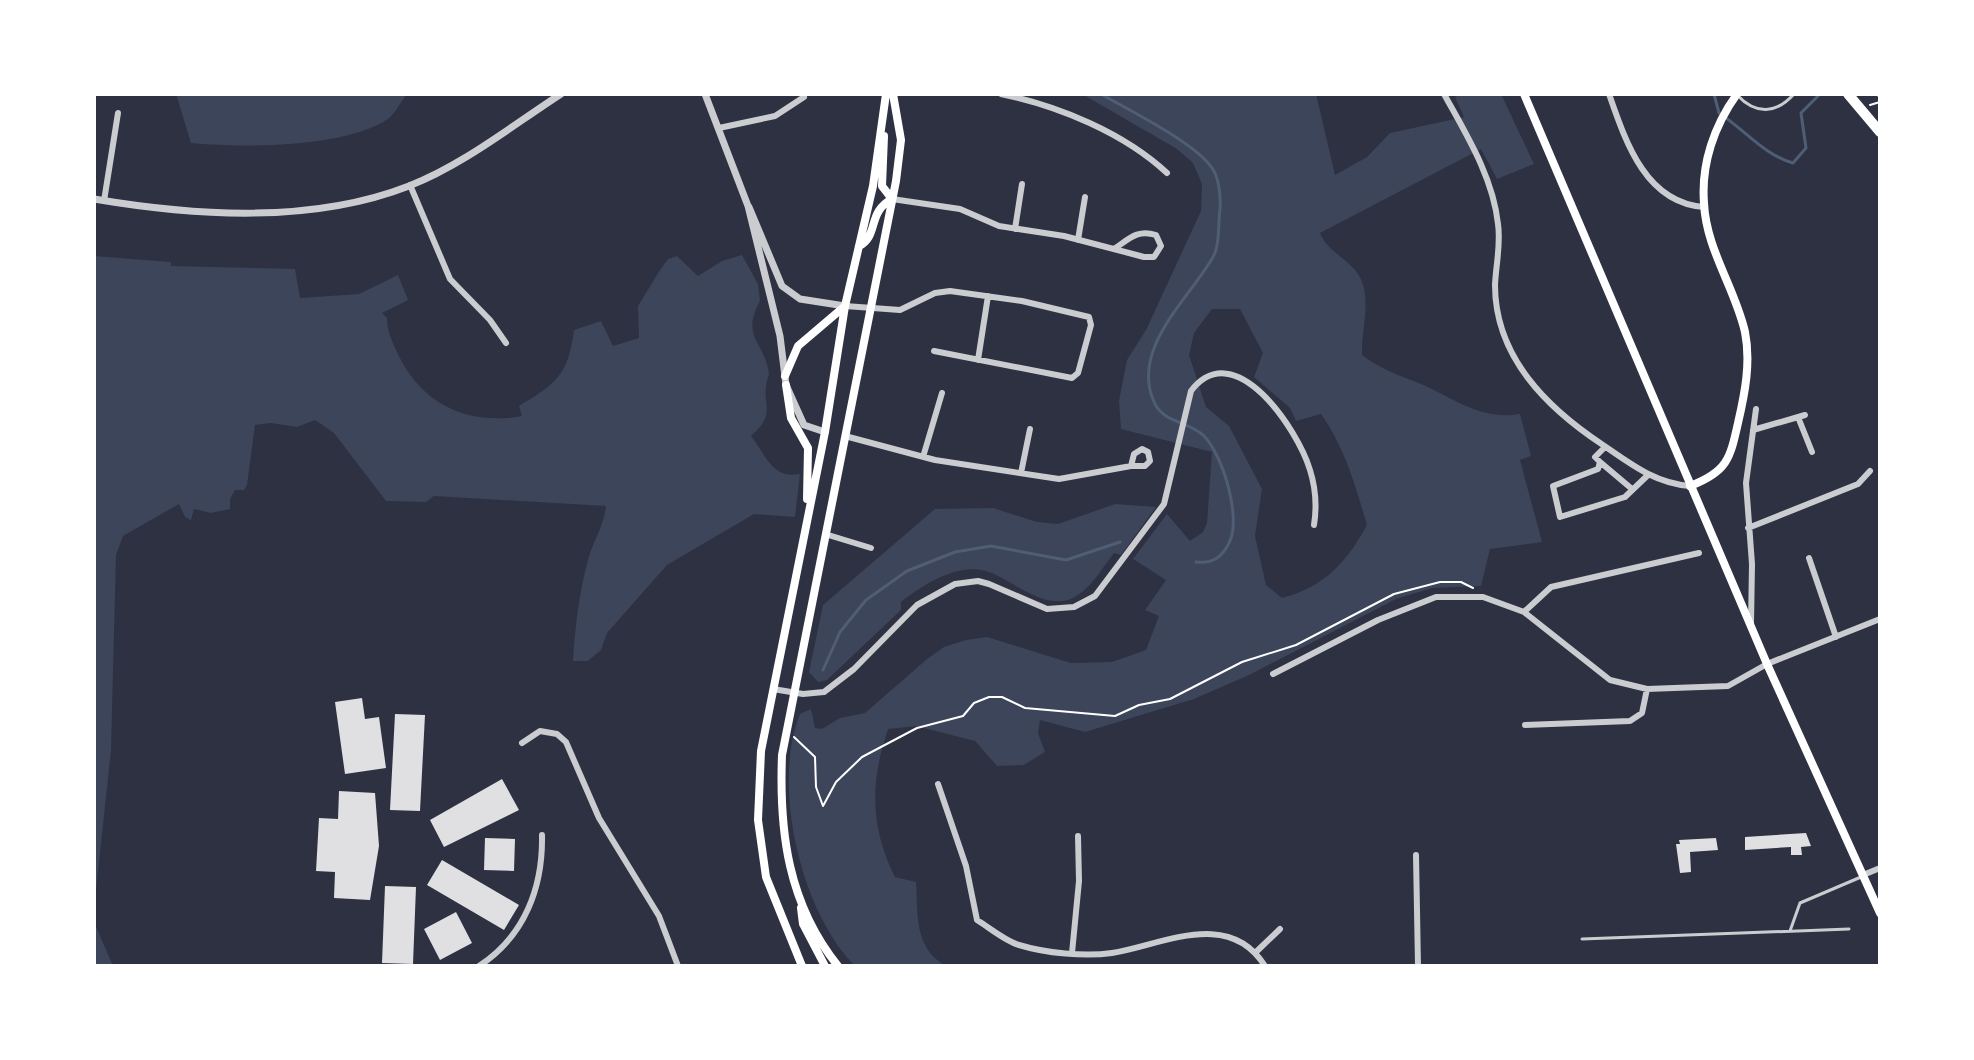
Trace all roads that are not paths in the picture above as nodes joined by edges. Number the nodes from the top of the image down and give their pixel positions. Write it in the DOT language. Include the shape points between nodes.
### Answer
graph roads {
  1 [pos="561,94"];
  2 [pos="705,94"];
  3 [pos="886,94"];
  4 [pos="893,94"];
  5 [pos="1001,94"];
  6 [pos="1444,94"];
  7 [pos="1524,94"];
  8 [pos="1609,94"];
  9 [pos="1737,94"];
  10 [pos="1794,94"];
  11 [pos="1848,94"];
  12 [pos="804,97"];
  13 [pos="118,113"];
  14 [pos="882,121"];
  15 [pos="719,128"];
  16 [pos="1880,132"];
  17 [pos="1167,173"];
  18 [pos="1022,184"];
  19 [pos="410,185"];
  20 [pos="1085,197"];
  21 [pos="94,199"];
  22 [pos="892,199"];
  23 [pos="104,201"];
  24 [pos="748,206"];
  25 [pos="1704,207"];
  26 [pos="1015,229"];
  27 [pos="1078,240"];
  28 [pos="859,246"];
  29 [pos="1114,249"];
  30 [pos="988,296"];
  31 [pos="845,306"];
  32 [pos="870,307"];
  33 [pos="506,343"];
  34 [pos="934,351"];
  35 [pos="978,360"];
  36 [pos="786,381"];
  37 [pos="942,393"];
  38 [pos="1756,409"];
  39 [pos="1030,429"];
  40 [pos="1753,430"];
  41 [pos="825,432"];
  42 [pos="845,436"];
  43 [pos="1605,447"];
  44 [pos="1812,452"];
  45 [pos="923,457"];
  46 [pos="1600,462"];
  47 [pos="1131,466"];
  48 [pos="1870,471"];
  49 [pos="1021,473"];
  50 [pos="1648,475"];
  51 [pos="1690,486"];
  52 [pos="1632,489"];
  53 [pos="808,513"];
  54 [pos="1314,525"];
  55 [pos="1748,528"];
  56 [pos="825,534"];
  57 [pos="871,548"];
  58 [pos="1699,553"];
  59 [pos="1809,558"];
  60 [pos="1524,612"];
  61 [pos="1880,619"];
  62 [pos="1751,627"];
  63 [pos="1836,637"];
  64 [pos="1767,664"];
  65 [pos="1273,674"];
  66 [pos="773,689"];
  67 [pos="1647,689"];
  68 [pos="793,692"];
  69 [pos="1525,725"];
  70 [pos="522,743"];
  71 [pos="938,784"];
  72 [pos="542,835"];
  73 [pos="1078,836"];
  74 [pos="1416,855"];
  75 [pos="1880,868"];
  76 [pos="1863,875"];
  77 [pos="801,903"];
  78 [pos="1880,913"];
  79 [pos="1280,929"];
  80 [pos="1849,929"];
  81 [pos="1790,931"];
  82 [pos="1582,939"];
  83 [pos="1256,952"];
  84 [pos="1072,953"];
  85 [pos="479,966"];
  86 [pos="678,966"];
  87 [pos="802,966"];
  88 [pos="825,966"];
  89 [pos="838,966"];
  90 [pos="1265,966"];
  91 [pos="1418,966"];
  1 -- 19 [label="street"];
  2 -- 15 [label="street"];
  3 -- 14 [label="main road"];
  4 -- 22 [label="main road" via="901,140"];
  5 -- 17 [label="street" via="1045,105 1108,134"];
  6 -- 43 [label="street" via="1494,201 1499,225 1498,314 1507,344 1547,404"];
  7 -- 51 [label="main road"];
  8 -- 25 [label="street" via="1651,183 1670,199"];
  9 -- 10 [label="lane" via="1751,107 1769,110 1783,106"];
  9 -- 25 [label="main road" via="1712,140"];
  11 -- 16 [label="highway"];
  12 -- 15 [label="street" via="775,116"];
  13 -- 23 [label="street"];
  14 -- 22 [label="main road" via="882,186"];
  14 -- 28 [label="main road"];
  15 -- 24 [label="street"];
  18 -- 26 [label="street"];
  19 -- 23 [label="street" via="357,200 277,211 230,213"];
  19 -- 33 [label="street" via="450,279"];
  20 -- 27 [label="street"];
  21 -- 23 [label="street"];
  22 -- 26 [label="street" via="960,209"];
  22 -- 28 [label="main road" via="875,213 869,237"];
  22 -- 32 [label="main road"];
  24 -- 31 [label="street" via="782,286 800,299"];
  24 -- 36 [label="street"];
  25 -- 51 [label="main road" via="1745,333 1748,359 1732,451 1720,472"];
  26 -- 27 [label="street"];
  27 -- 29 [label="street"];
  28 -- 31 [label="main road"];
  29 -- 29 [label="street" via="1150,258 1161,246 1148,232 1134,234"];
  30 -- 32 [label="street" via="942,291 900,310"];
  30 -- 35 [label="street"];
  30 -- 35 [label="street" via="1089,317 1091,325 1072,378"];
  31 -- 32 [label="street"];
  31 -- 36 [label="main road" via="798,346"];
  31 -- 41 [label="main road"];
  32 -- 42 [label="main road"];
  34 -- 35 [label="street"];
  36 -- 41 [label="street" via="804,425"];
  36 -- 53 [label="main road" via="791,418 810,459"];
  37 -- 45 [label="street"];
  38 -- 40 [label="street"];
  39 -- 49 [label="street"];
  40 -- 44 [label="street" via="1802,416"];
  40 -- 55 [label="street" via="1746,483"];
  41 -- 42 [label="main road"];
  41 -- 53 [label="main road"];
  42 -- 45 [label="street"];
  42 -- 56 [label="main road"];
  43 -- 46 [label="street" via="1595,457"];
  43 -- 50 [label="street"];
  45 -- 49 [label="street"];
  46 -- 52 [label="street"];
  46 -- 52 [label="street" via="1598,469 1553,486 1560,517 1625,497"];
  47 -- 49 [label="street" via="1059,479"];
  48 -- 55 [label="street" via="1858,484"];
  50 -- 51 [label="street"];
  50 -- 52 [label="street"];
  51 -- 62 [label="main road"];
  53 -- 66 [label="main road"];
  54 -- 68 [label="street" via="1317,501 1310,468 1288,422 1236,374 1218,373 1199,381 1185,408 1164,504 1095,596 1074,607 1047,609 978,581 955,584 917,605 824,692"];
  55 -- 62 [label="street"];
  56 -- 57 [label="street"];
  56 -- 68 [label="main road"];
  58 -- 60 [label="street" via="1551,587"];
  59 -- 63 [label="street"];
  60 -- 65 [label="street" via="1483,597 1436,597"];
  60 -- 67 [label="street" via="1610,680"];
  61 -- 63 [label="street"];
  62 -- 64 [label="main road"];
  63 -- 64 [label="street"];
  64 -- 67 [label="street" via="1728,686"];
  64 -- 76 [label="main road"];
  66 -- 68 [label="street"];
  66 -- 87 [label="main road" via="761,751 758,820 771,896"];
  67 -- 69 [label="street" via="1642,713 1630,721"];
  68 -- 77 [label="main road" via="780,805 785,855"];
  70 -- 86 [label="street" via="540,731 566,742 599,818 659,916"];
  71 -- 84 [label="street" via="966,866 977,920 1018,945"];
  72 -- 85 [label="street" via="541,868 529,910 504,946"];
  73 -- 84 [label="street"];
  74 -- 91 [label="street"];
  75 -- 76 [label="street"];
  76 -- 78 [label="main road"];
  76 -- 81 [label="lane" via="1800,903"];
  77 -- 88 [label="main road" via="803,924"];
  77 -- 89 [label="main road"];
  79 -- 83 [label="street"];
  80 -- 81 [label="lane"];
  81 -- 82 [label="lane"];
  83 -- 84 [label="street" via="1215,933 1159,939 1111,953"];
  83 -- 90 [label="street"];
}
